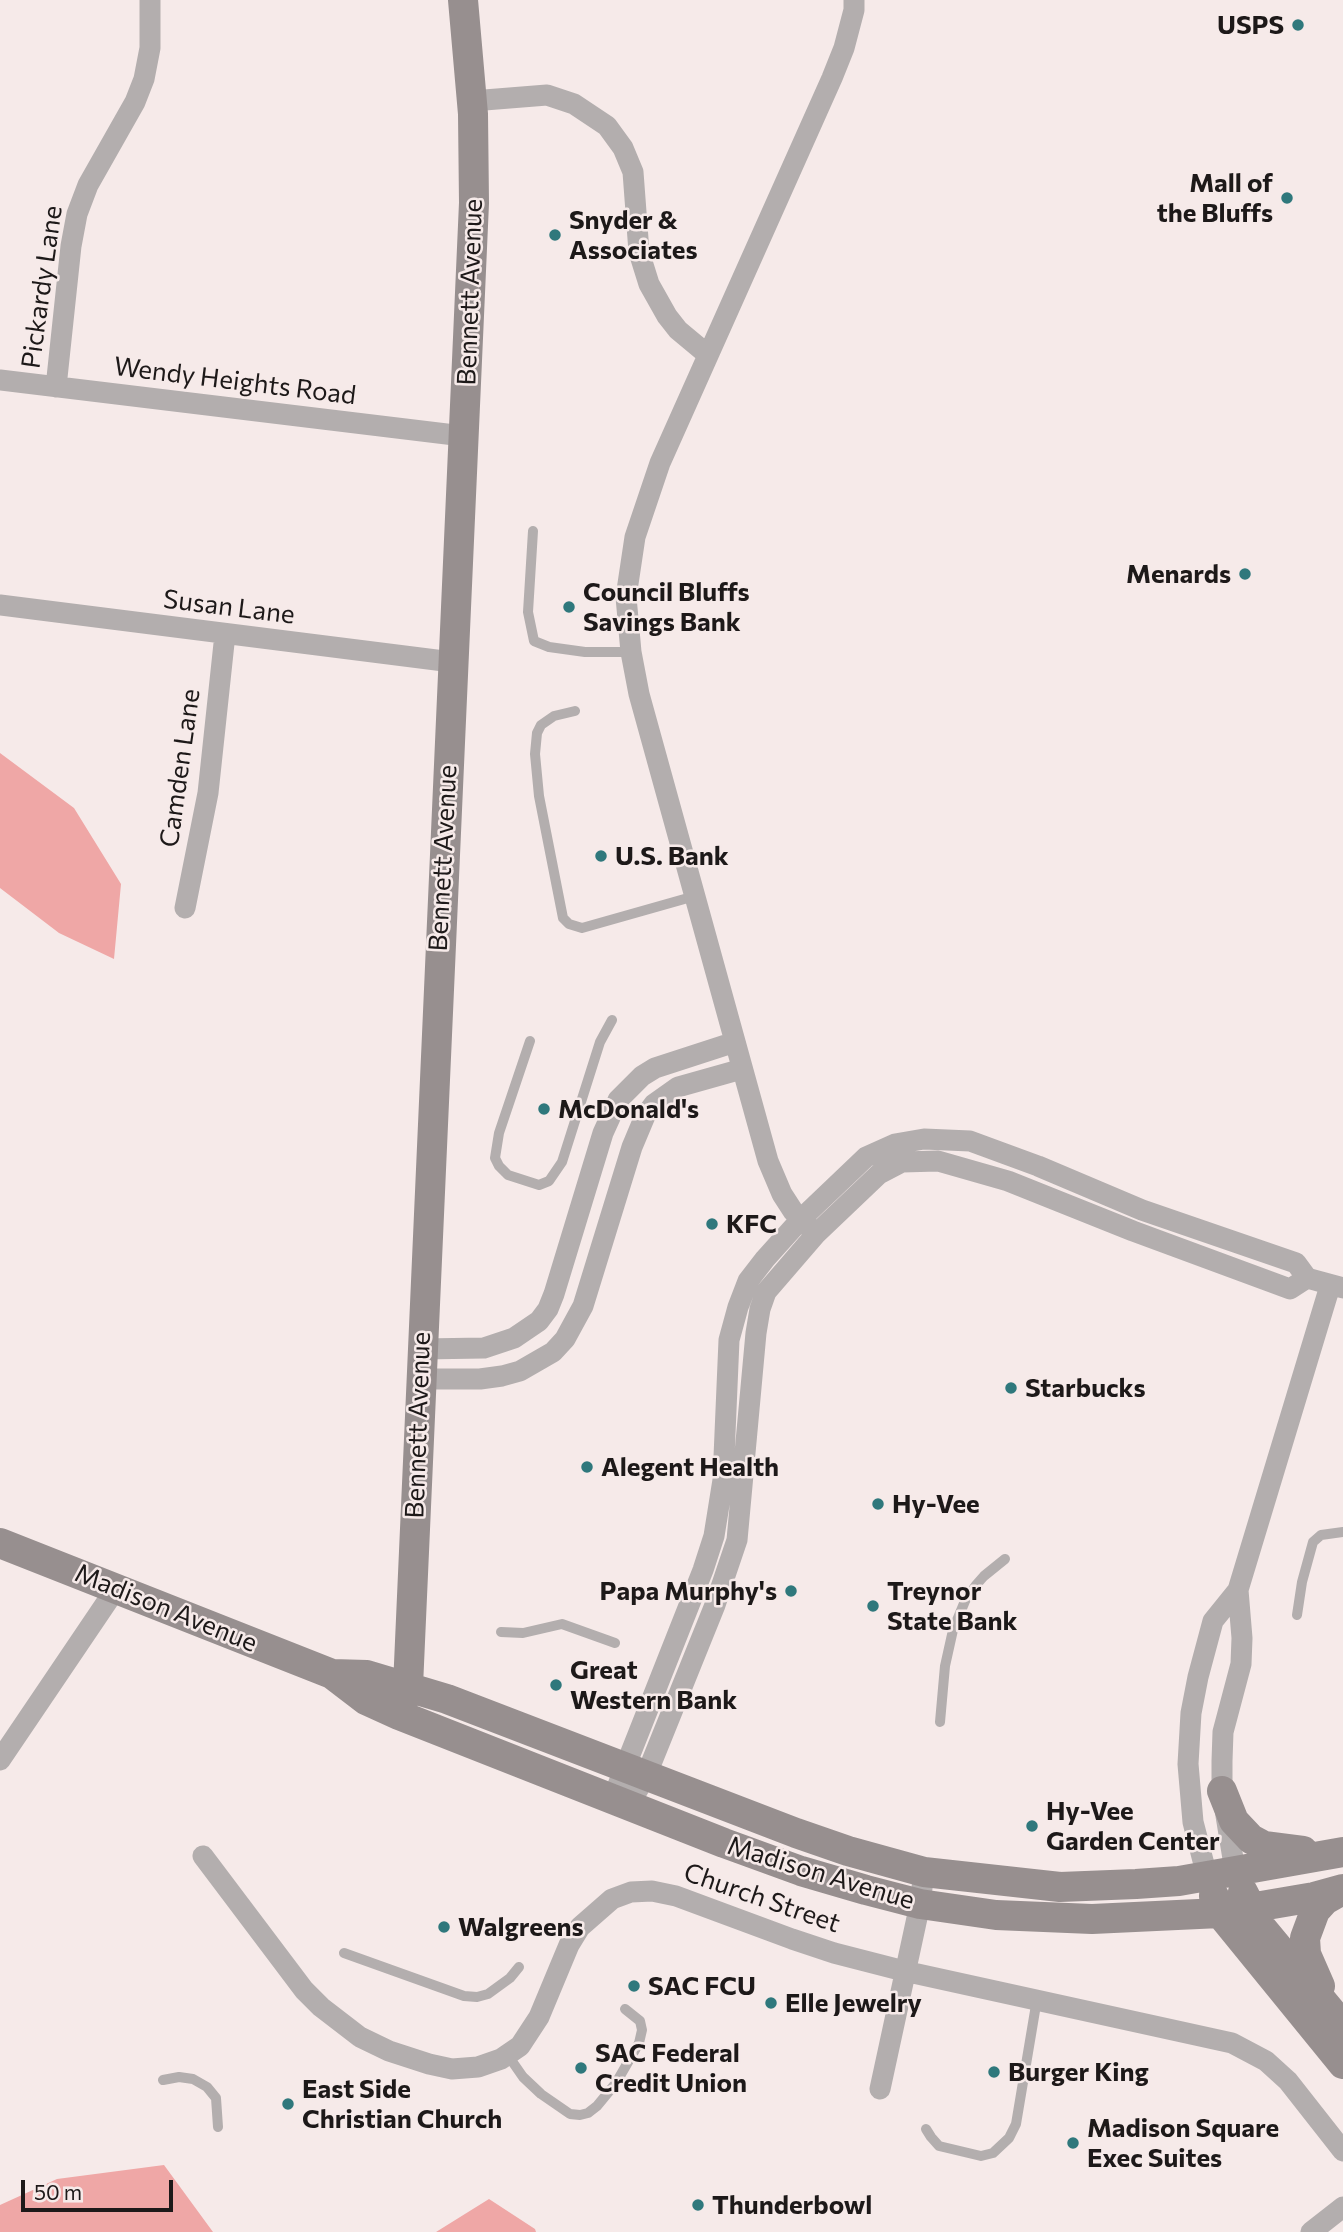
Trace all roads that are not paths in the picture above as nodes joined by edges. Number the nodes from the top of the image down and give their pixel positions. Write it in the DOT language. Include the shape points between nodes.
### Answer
graph roads {
  1 [pos="150,0"];
  2 [pos="463,0"];
  3 [pos="854,0"];
  4 [pos="472,102"];
  5 [pos="708,355"];
  6 [pos="0,380"];
  7 [pos="56,387"];
  8 [pos="463,436"];
  9 [pos="533,531"];
  10 [pos="0,605"];
  11 [pos="225,634"];
  12 [pos="631,652"];
  13 [pos="452,662"];
  14 [pos="575,711"];
  15 [pos="695,896"];
  16 [pos="185,908"];
  17 [pos="612,1020"];
  18 [pos="530,1041"];
  19 [pos="735,1042"];
  20 [pos="742,1069"];
  21 [pos="808,1226"];
  22 [pos="1336,1287"];
  23 [pos="422,1349"];
  24 [pos="420,1379"];
  25 [pos="1343,1532"];
  26 [pos="0,1543"];
  27 [pos="1005,1559"];
  28 [pos="117,1587"];
  29 [pos="1238,1590"];
  30 [pos="1297,1615"];
  31 [pos="501,1632"];
  32 [pos="615,1643"];
  33 [pos="332,1674"];
  34 [pos="408,1686"];
  35 [pos="399,1715"];
  36 [pos="940,1722"];
  37 [pos="0,1760"];
  38 [pos="636,1772"];
  39 [pos="1223,1791"];
  40 [pos="623,1804"];
  41 [pos="1339,1854"];
  42 [pos="203,1856"];
  43 [pos="924,1872"];
  44 [pos="1221,1874"];
  45 [pos="1343,1889"];
  46 [pos="920,1904"];
  47 [pos="1250,1907"];
  48 [pos="1220,1913"];
  49 [pos="344,1953"];
  50 [pos="519,1967"];
  51 [pos="904,1971"];
  52 [pos="1037,1999"];
  53 [pos="625,2009"];
  54 [pos="1341,2023"];
  55 [pos="507,2054"];
  56 [pos="1343,2064"];
  57 [pos="163,2080"];
  58 [pos="880,2089"];
  59 [pos="218,2127"];
  60 [pos="926,2129"];
  61 [pos="1343,2151"];
  62 [pos="1343,2207"];
  63 [pos="1311,2232"];
  1 -- 7 [label="street, Pickardy Lane" via="150,48 144,79 77,214"];
  2 -- 4 [label="main road, Bennett Avenue"];
  3 -- 5 [label="street" via="832,78"];
  4 -- 5 [label="street" via="547,95 574,104 607,127 633,172 639,252 649,284 678,330"];
  4 -- 8 [label="main road, Bennett Avenue" via="474,203"];
  5 -- 12 [label="street" via="660,463 635,537 626,597"];
  6 -- 7 [label="street, Wendy Heights Road"];
  7 -- 8 [label="street, Wendy Heights Road"];
  8 -- 13 [label="main road, Bennett Avenue"];
  9 -- 12 [label="lane" via="528,612 534,641 585,652"];
  10 -- 11 [label="street, Susan Lane"];
  11 -- 13 [label="street, Susan Lane"];
  11 -- 16 [label="street, Camden Lane" via="208,793"];
  12 -- 15 [label="street"];
  13 -- 23 [label="main road, Bennett Avenue"];
  14 -- 15 [label="lane" via="541,725 535,754 564,918 582,928"];
  15 -- 19 [label="street"];
  17 -- 18 [label="lane" via="600,1042 562,1163 549,1181 539,1185 508,1175 495,1157"];
  19 -- 20 [label="street"];
  19 -- 23 [label="street" via="655,1068 618,1100 603,1133 554,1294 539,1321 513,1338 484,1348"];
  20 -- 21 [label="street" via="768,1161 782,1194"];
  20 -- 24 [label="street" via="678,1087 645,1116 583,1306 565,1339 552,1352 502,1376"];
  21 -- 22 [label="street" via="902,1162 938,1161 1008,1181 1290,1289 1307,1278"];
  21 -- 38 [label="street" via="760,1309 737,1540 715,1605"];
  22 -- 29 [label="street"];
  23 -- 24 [label="main road, Bennett Avenue"];
  24 -- 34 [label="main road, Bennett Avenue"];
  25 -- 30 [label="lane" via="1321,1535 1313,1542"];
  26 -- 28 [label="main road, Madison Avenue"];
  27 -- 36 [label="lane" via="976,1585 953,1630"];
  28 -- 33 [label="main road, Madison Avenue"];
  28 -- 37 [label="street"];
  29 -- 39 [label="street" via="1241,1664 1223,1732"];
  29 -- 44 [label="street" via="1213,1620 1190,1724 1193,1822"];
  31 -- 32 [label="lane" via="523,1633 562,1624"];
  33 -- 34 [label="main road, Madison Avenue" via="367,1675"];
  33 -- 35 [label="main road, Madison Avenue" via="366,1699"];
  34 -- 35 [label="main road, Bennett Avenue"];
  34 -- 38 [label="main road, Madison Avenue"];
  35 -- 40 [label="main road, Madison Avenue"];
  38 -- 40 [label="street" via="637,1791"];
  38 -- 43 [label="main road, Madison Avenue" via="817,1840"];
  39 -- 41 [label="main road" via="1234,1821 1251,1839 1264,1846"];
  39 -- 44 [label="street"];
  40 -- 46 [label="main road, Madison Avenue" via="801,1871"];
  41 -- 44 [label="main road, Madison Avenue"];
  42 -- 55 [label="street, Church Street" via="304,1990 360,2038 452,2069 478,2067"];
  43 -- 44 [label="main road, Madison Avenue" via="1060,1887 1136,1885"];
  43 -- 46 [label="street"];
  44 -- 47 [label="main road"];
  44 -- 48 [label="main road"];
  45 -- 47 [label="main road, Madison Avenue"];
  45 -- 54 [label="main road" via="1315,1911 1305,1938 1311,1968"];
  46 -- 48 [label="main road, Madison Avenue" via="1053,1919"];
  46 -- 51 [label="street"];
  47 -- 48 [label="main road, Madison Avenue"];
  47 -- 54 [label="main road" via="1261,1927"];
  48 -- 56 [label="main road"];
  49 -- 50 [label="lane" via="464,1996 488,1994"];
  51 -- 52 [label="street, Church Street"];
  51 -- 55 [label="street, Church Street" via="792,1939 676,1896 631,1892 612,1899 580,1927 532,2031"];
  51 -- 58 [label="street"];
  52 -- 60 [label="lane" via="1016,2124 1001,2147 981,2156 951,2150 939,2146"];
  52 -- 61 [label="street, Church Street" via="1250,2050 1288,2081"];
  53 -- 55 [label="lane" via="640,2021 639,2043 616,2083 589,2113 570,2114 541,2094"];
  57 -- 59 [label="lane" via="193,2079 207,2087 216,2098"];
  62 -- 63 [label="street"];
}
